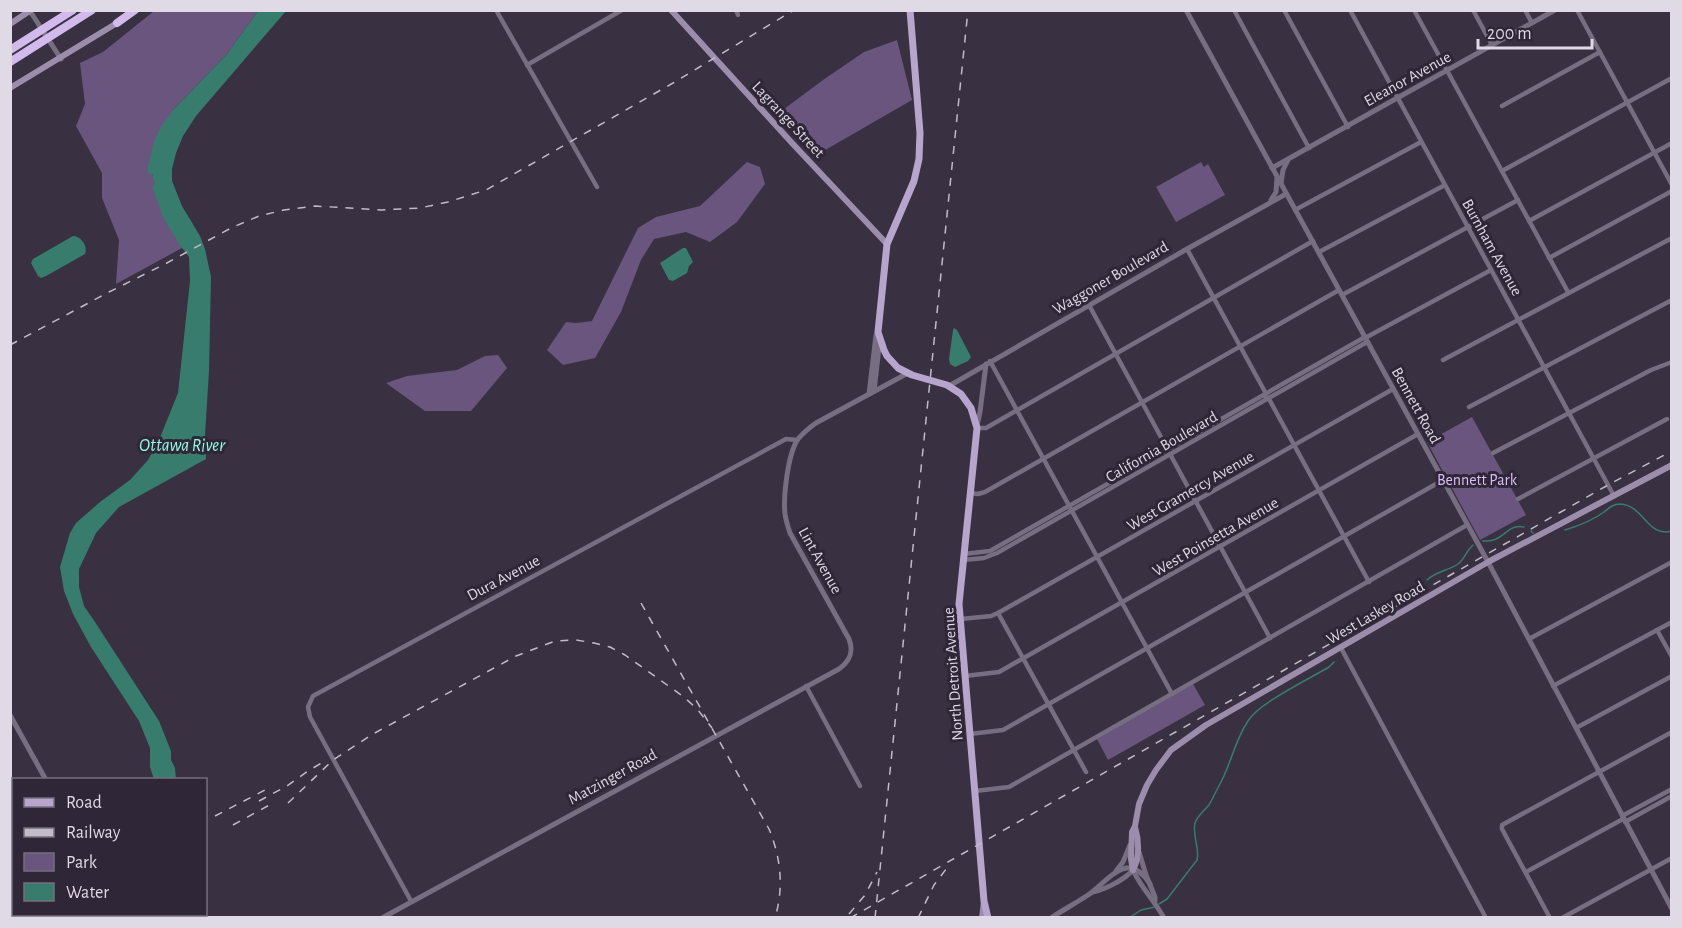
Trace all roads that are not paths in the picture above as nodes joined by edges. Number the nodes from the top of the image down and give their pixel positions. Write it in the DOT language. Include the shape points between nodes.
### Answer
graph roads {
  1 [pos="73,10"];
  2 [pos="92,10"];
  3 [pos="136,10"];
  4 [pos="496,10"];
  5 [pos="622,10"];
  6 [pos="671,10"];
  7 [pos="910,10"];
  8 [pos="1186,10"];
  9 [pos="1234,10"];
  10 [pos="1284,10"];
  11 [pos="1350,10"];
  12 [pos="1414,10"];
  13 [pos="1473,10"];
  14 [pos="1525,10"];
  15 [pos="1555,10"];
  16 [pos="1577,10"];
  17 [pos="31,11"];
  18 [pos="1532,23"];
  19 [pos="10,24"];
  20 [pos="117,24"];
  21 [pos="1492,45"];
  22 [pos="10,50"];
  23 [pos="1600,52"];
  24 [pos="61,59"];
  25 [pos="10,62"];
  26 [pos="527,65"];
  27 [pos="1447,70"];
  28 [pos="1671,78"];
  29 [pos="10,88"];
  30 [pos="1398,98"];
  31 [pos="1627,103"];
  32 [pos="1502,106"];
  33 [pos="1348,127"];
  34 [pos="1421,142"];
  35 [pos="1671,143"];
  36 [pos="1309,148"];
  37 [pos="1654,153"];
  38 [pos="1289,159"];
  39 [pos="1274,171"];
  40 [pos="1502,171"];
  41 [pos="1281,184"];
  42 [pos="1445,185"];
  43 [pos="1671,185"];
  44 [pos="597,187"];
  45 [pos="1671,191"];
  46 [pos="1286,194"];
  47 [pos="1518,200"];
  48 [pos="1268,204"];
  49 [pos="1295,210"];
  50 [pos="1529,221"];
  51 [pos="1468,227"];
  52 [pos="1671,238"];
  53 [pos="1313,241"];
  54 [pos="887,244"];
  55 [pos="1187,249"];
  56 [pos="1319,252"];
  57 [pos="1549,258"];
  58 [pos="1491,270"];
  59 [pos="1568,292"];
  60 [pos="1341,293"];
  61 [pos="1214,298"];
  62 [pos="1671,300"];
  63 [pos="1089,305"];
  64 [pos="1518,319"];
  65 [pos="879,336"];
  66 [pos="1366,339"];
  67 [pos="1240,346"];
  68 [pos="1115,354"];
  69 [pos="1443,360"];
  70 [pos="988,362"];
  71 [pos="1671,362"];
  72 [pos="1544,367"];
  73 [pos="908,373"];
  74 [pos="949,386"];
  75 [pos="1393,388"];
  76 [pos="872,393"];
  77 [pos="1268,396"];
  78 [pos="1142,403"];
  79 [pos="1469,407"];
  80 [pos="1016,411"];
  81 [pos="1569,413"];
  82 [pos="1667,419"];
  83 [pos="976,428"];
  84 [pos="1418,434"];
  85 [pos="797,440"];
  86 [pos="1294,444"];
  87 [pos="1169,452"];
  88 [pos="1493,453"];
  89 [pos="1594,458"];
  90 [pos="1043,459"];
  91 [pos="1671,465"];
  92 [pos="1443,480"];
  93 [pos="1319,490"];
  94 [pos="970,493"];
  95 [pos="1614,496"];
  96 [pos="1518,499"];
  97 [pos="1195,501"];
  98 [pos="1070,508"];
  99 [pos="1467,525"];
  100 [pos="1344,536"];
  101 [pos="1221,547"];
  102 [pos="963,557"];
  103 [pos="1097,557"];
  104 [pos="1488,562"];
  105 [pos="1671,562"];
  106 [pos="1369,582"];
  107 [pos="1245,592"];
  108 [pos="1122,603"];
  109 [pos="998,613"];
  110 [pos="960,619"];
  111 [pos="1671,622"];
  112 [pos="1657,630"];
  113 [pos="1270,638"];
  114 [pos="1528,639"];
  115 [pos="1147,648"];
  116 [pos="1341,648"];
  117 [pos="851,654"];
  118 [pos="1671,657"];
  119 [pos="1024,659"];
  120 [pos="965,676"];
  121 [pos="1671,676"];
  122 [pos="806,686"];
  123 [pos="1553,686"];
  124 [pos="1172,694"];
  125 [pos="1048,704"];
  126 [pos="10,715"];
  127 [pos="1576,728"];
  128 [pos="1671,732"];
  129 [pos="970,734"];
  130 [pos="1073,750"];
  131 [pos="1598,771"];
  132 [pos="1086,772"];
  133 [pos="45,778"];
  134 [pos="860,786"];
  135 [pos="1671,789"];
  136 [pos="975,791"];
  137 [pos="1671,796"];
  138 [pos="1623,819"];
  139 [pos="1135,826"];
  140 [pos="1131,841"];
  141 [pos="1138,851"];
  142 [pos="1671,858"];
  143 [pos="1133,869"];
  144 [pos="1650,870"];
  145 [pos="1526,872"];
  146 [pos="1114,874"];
  147 [pos="1150,884"];
  148 [pos="1091,893"];
  149 [pos="411,901"];
  150 [pos="984,901"];
  151 [pos="1155,901"];
  152 [pos="1671,909"];
  153 [pos="382,918"];
  154 [pos="982,918"];
  155 [pos="988,918"];
  156 [pos="1051,918"];
  157 [pos="1164,918"];
  158 [pos="1486,918"];
  159 [pos="1550,918"];
  160 [pos="1563,918"];
  1 -- 22 [label="highway"];
  2 -- 25 [label="highway"];
  3 -- 20 [label="highway"];
  4 -- 26 [label="street"];
  5 -- 26 [label="street"];
  6 -- 54 [label="main road, Lagrange Street"];
  7 -- 54 [label="main road" via="920,159"];
  8 -- 39 [label="street, Bennett Road"];
  9 -- 36 [label="street"];
  10 -- 33 [label="street"];
  11 -- 30 [label="street, Burnham Avenue"];
  12 -- 27 [label="street"];
  13 -- 21 [label="street"];
  14 -- 18 [label="street"];
  15 -- 18 [label="street, Eleanor Avenue"];
  16 -- 23 [label="street"];
  17 -- 19 [label="main road"];
  17 -- 24 [label="street"];
  18 -- 21 [label="street, Eleanor Avenue"];
  20 -- 24 [label="main road"];
  21 -- 27 [label="street, Eleanor Avenue"];
  23 -- 31 [label="street"];
  23 -- 32 [label="street"];
  24 -- 29 [label="main road"];
  26 -- 44 [label="street"];
  27 -- 30 [label="street, Eleanor Avenue"];
  27 -- 40 [label="street"];
  28 -- 31 [label="street"];
  30 -- 33 [label="street, Eleanor Avenue"];
  30 -- 34 [label="street, Burnham Avenue"];
  31 -- 37 [label="street"];
  31 -- 40 [label="street"];
  33 -- 36 [label="street, Eleanor Avenue"];
  34 -- 42 [label="street, Burnham Avenue"];
  34 -- 49 [label="street"];
  35 -- 37 [label="street"];
  36 -- 38 [label="street, Eleanor Avenue"];
  37 -- 43 [label="street"];
  37 -- 50 [label="street"];
  38 -- 39 [label="street, Eleanor Avenue"];
  38 -- 41 [label="street"];
  39 -- 41 [label="street, Bennett Road"];
  39 -- 48 [label="street" via="1277,188"];
  40 -- 47 [label="street"];
  41 -- 46 [label="street, Bennett Road"];
  42 -- 51 [label="street, Burnham Avenue"];
  42 -- 56 [label="street"];
  45 -- 57 [label="street"];
  46 -- 48 [label="street, Waggoner Boulevard"];
  46 -- 49 [label="street, Bennett Road"];
  47 -- 50 [label="street"];
  47 -- 51 [label="street"];
  48 -- 55 [label="street, Waggoner Boulevard"];
  49 -- 53 [label="street, Bennett Road"];
  50 -- 57 [label="street"];
  51 -- 58 [label="street, Burnham Avenue"];
  51 -- 60 [label="street"];
  52 -- 59 [label="street"];
  53 -- 56 [label="street, Bennett Road"];
  53 -- 61 [label="street"];
  54 -- 65 [label="main road"];
  55 -- 61 [label="street"];
  55 -- 63 [label="street, Waggoner Boulevard"];
  56 -- 60 [label="street, Bennett Road"];
  57 -- 59 [label="street"];
  58 -- 64 [label="street, Burnham Avenue"];
  58 -- 66 [label="street, California Boulevard"];
  59 -- 64 [label="street"];
  60 -- 66 [label="street, Bennett Road"];
  60 -- 67 [label="street"];
  61 -- 67 [label="street"];
  61 -- 68 [label="street"];
  62 -- 72 [label="street"];
  63 -- 68 [label="street"];
  63 -- 70 [label="street, Waggoner Boulevard"];
  64 -- 69 [label="street"];
  64 -- 72 [label="street, Burnham Avenue"];
  65 -- 73 [label="main road, North Detroit Avenue" via="887,356"];
  65 -- 76 [label="street"];
  66 -- 75 [label="street, Bennett Road"];
  66 -- 77 [label="street, California Boulevard"];
  67 -- 77 [label="street"];
  67 -- 78 [label="street"];
  68 -- 78 [label="street"];
  68 -- 80 [label="street"];
  70 -- 74 [label="street, Waggoner Boulevard"];
  70 -- 80 [label="street"];
  70 -- 83 [label="street, North Detroit Avenue"];
  71 -- 81 [label="street"];
  72 -- 79 [label="street"];
  72 -- 81 [label="street, Burnham Avenue"];
  73 -- 74 [label="main road, North Detroit Avenue"];
  73 -- 76 [label="street, Dura Avenue"];
  74 -- 83 [label="main road, North Detroit Avenue" via="967,402"];
  75 -- 84 [label="street, Bennett Road"];
  75 -- 86 [label="street, West Gramercy Avenue"];
  76 -- 85 [label="street, Dura Avenue" via="816,423"];
  77 -- 86 [label="street"];
  77 -- 87 [label="street, California Boulevard"];
  78 -- 87 [label="street"];
  78 -- 90 [label="street"];
  80 -- 83 [label="street" via="986,428"];
  80 -- 90 [label="street"];
  81 -- 88 [label="street"];
  81 -- 89 [label="street, Burnham Avenue"];
  82 -- 89 [label="street"];
  83 -- 94 [label="main road, North Detroit Avenue"];
  84 -- 92 [label="street, Bennett Road"];
  84 -- 93 [label="street, West Poinsetta Avenue"];
  85 -- 117 [label="street, Lint Avenue" via="789,462 786,522 847,635"];
  85 -- 149 [label="street, Dura Avenue" via="786,439 313,696 308,707 310,717"];
  86 -- 93 [label="street"];
  86 -- 97 [label="street, West Gramercy Avenue"];
  87 -- 97 [label="street"];
  87 -- 98 [label="street, California Boulevard"];
  89 -- 95 [label="street, Burnham Avenue"];
  89 -- 96 [label="street"];
  90 -- 94 [label="street" via="985,492"];
  90 -- 98 [label="street"];
  91 -- 95 [label="main road, West Laskey Road"];
  92 -- 99 [label="street, Bennett Road"];
  92 -- 100 [label="street"];
  93 -- 100 [label="street"];
  93 -- 101 [label="street, West Poinsetta Avenue"];
  94 -- 102 [label="main road, North Detroit Avenue"];
  95 -- 104 [label="main road, West Laskey Road"];
  97 -- 101 [label="street"];
  97 -- 103 [label="street, West Gramercy Avenue"];
  98 -- 102 [label="street, California Boulevard" via="988,557"];
  98 -- 103 [label="street"];
  99 -- 104 [label="street, Bennett Road"];
  99 -- 106 [label="street"];
  100 -- 106 [label="street"];
  100 -- 107 [label="street"];
  101 -- 107 [label="street"];
  101 -- 108 [label="street, West Poinsetta Avenue"];
  102 -- 110 [label="main road, North Detroit Avenue"];
  103 -- 108 [label="street"];
  103 -- 109 [label="street, West Gramercy Avenue"];
  104 -- 114 [label="street, Bennett Road"];
  104 -- 116 [label="main road, West Laskey Road"];
  105 -- 114 [label="street"];
  106 -- 113 [label="street"];
  107 -- 113 [label="street"];
  107 -- 115 [label="street"];
  108 -- 115 [label="street"];
  108 -- 119 [label="street, West Poinsetta Avenue"];
  109 -- 110 [label="street, West Gramercy Avenue"];
  109 -- 119 [label="street"];
  110 -- 120 [label="main road, North Detroit Avenue"];
  111 -- 112 [label="street"];
  112 -- 118 [label="street"];
  112 -- 123 [label="street"];
  113 -- 124 [label="street"];
  114 -- 123 [label="street, Bennett Road"];
  115 -- 124 [label="street"];
  115 -- 125 [label="street"];
  116 -- 139 [label="main road, West Laskey Road" via="1206,725 1171,750 1147,785"];
  116 -- 158 [label="street"];
  117 -- 122 [label="street, Matzinger Road" via="843,666"];
  119 -- 120 [label="street, West Poinsetta Avenue" via="995,674"];
  119 -- 125 [label="street"];
  120 -- 129 [label="main road, North Detroit Avenue"];
  121 -- 127 [label="street"];
  122 -- 134 [label="street"];
  122 -- 149 [label="street, Matzinger Road"];
  123 -- 127 [label="street, Bennett Road"];
  124 -- 130 [label="street"];
  125 -- 129 [label="street" via="1003,730"];
  125 -- 130 [label="street"];
  126 -- 133 [label="street"];
  127 -- 131 [label="street, Bennett Road"];
  128 -- 131 [label="street"];
  129 -- 136 [label="main road, North Detroit Avenue"];
  130 -- 132 [label="street"];
  130 -- 136 [label="street" via="1009,787"];
  131 -- 138 [label="street, Bennett Road"];
  131 -- 145 [label="street" via="1502,825"];
  135 -- 138 [label="street"];
  136 -- 150 [label="main road, North Detroit Avenue"];
  137 -- 138 [label="street"];
  138 -- 144 [label="street, Bennett Road"];
  138 -- 145 [label="street"];
  139 -- 140 [label="main road, West Laskey Road"];
  139 -- 141 [label="main road, West Laskey Road"];
  140 -- 143 [label="main road, West Laskey Road"];
  140 -- 146 [label="street, West Laskey Road"];
  141 -- 143 [label="main road, West Laskey Road"];
  141 -- 147 [label="street"];
  142 -- 144 [label="street"];
  143 -- 146 [label="street"];
  143 -- 147 [label="street"];
  143 -- 148 [label="street" via="1127,876"];
  143 -- 151 [label="street"];
  144 -- 152 [label="street, Bennett Road"];
  144 -- 160 [label="street"];
  145 -- 159 [label="street"];
  146 -- 148 [label="street"];
  147 -- 151 [label="street"];
  148 -- 156 [label="street"];
  149 -- 153 [label="street, Matzinger Road"];
  150 -- 154 [label="main road, North Detroit Avenue"];
  150 -- 155 [label="main road"];
  151 -- 157 [label="street"];
}
